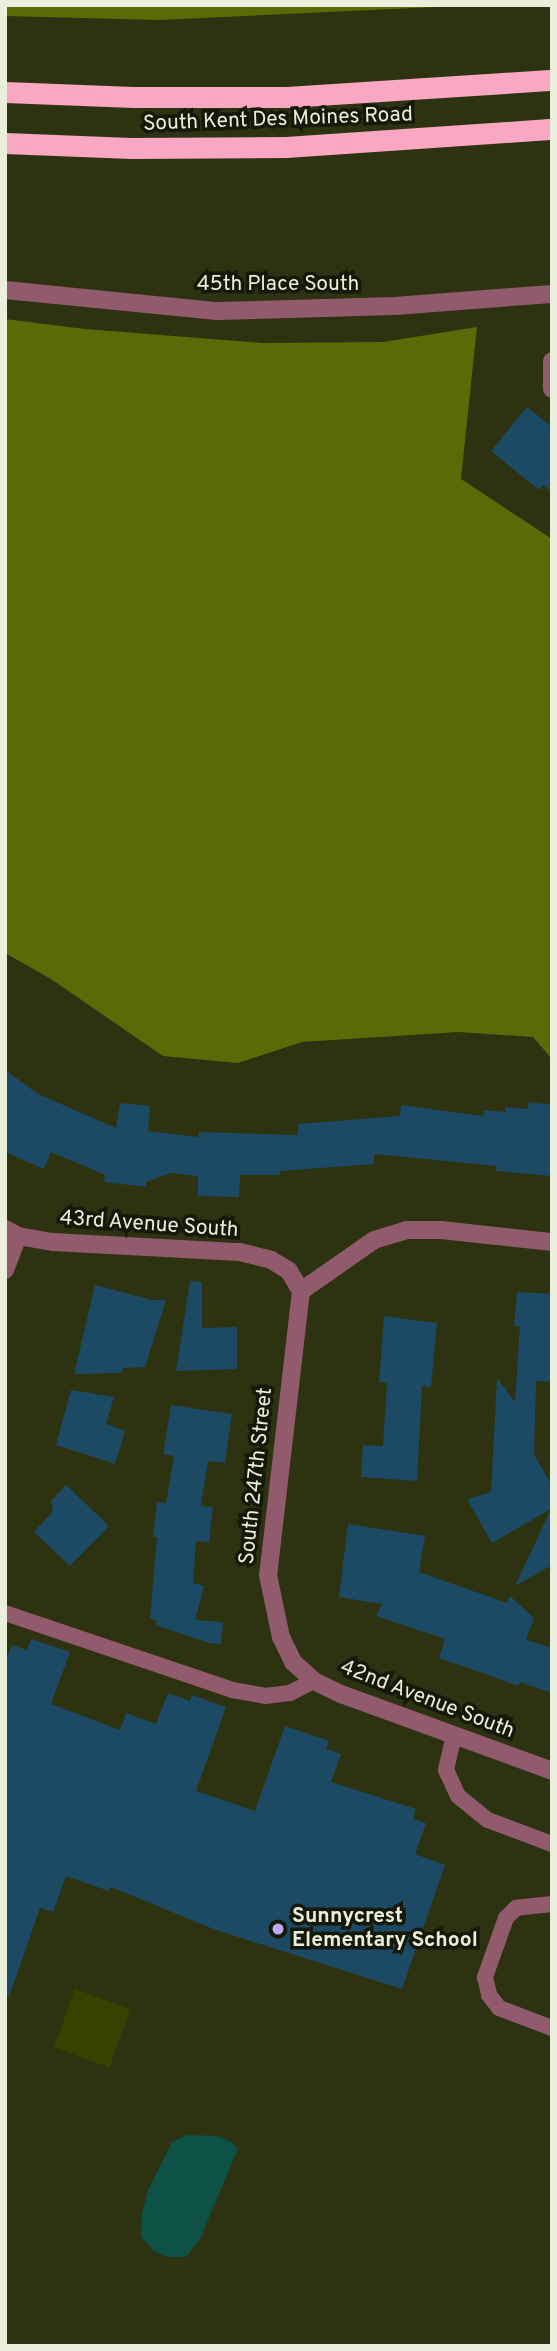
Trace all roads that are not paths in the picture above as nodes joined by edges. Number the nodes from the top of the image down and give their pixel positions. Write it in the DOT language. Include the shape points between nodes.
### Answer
graph roads {
  1 [pos="552,80"];
  2 [pos="5,92"];
  3 [pos="552,129"];
  4 [pos="5,143"];
  5 [pos="5,290"];
  6 [pos="552,294"];
  7 [pos="552,361"];
  8 [pos="552,389"];
  9 [pos="12,1233"];
  10 [pos="552,1242"];
  11 [pos="5,1270"];
  12 [pos="301,1292"];
  13 [pos="5,1613"];
  14 [pos="293,1662"];
  15 [pos="314,1681"];
  16 [pos="454,1735"];
  17 [pos="552,1771"];
  18 [pos="552,1844"];
  19 [pos="552,1904"];
  20 [pos="552,2028"];
  1 -- 2 [label="highway, South Kent Des Moines Road" via="287,97"];
  3 -- 4 [label="highway, South Kent Des Moines Road" via="286,147"];
  5 -- 6 [label="street, 45th Place South" via="218,311 395,306"];
  7 -- 8 [label="street"];
  9 -- 11 [label="street"];
  9 -- 12 [label="street, 43rd Avenue South" via="53,1242 240,1252 271,1260 289,1271"];
  10 -- 12 [label="street" via="407,1230 374,1240"];
  12 -- 14 [label="street, South 247th Street" via="268,1575 281,1637"];
  13 -- 15 [label="lane" via="232,1689 265,1696 290,1693"];
  14 -- 15 [label="street, 42nd Avenue South"];
  15 -- 16 [label="street, 42nd Avenue South"];
  16 -- 17 [label="street, 42nd Avenue South"];
  16 -- 18 [label="lane" via="446,1770 458,1796 488,1820"];
  19 -- 20 [label="lane" via="516,1908 506,1918 485,1978 489,1995 499,2008"];
}
